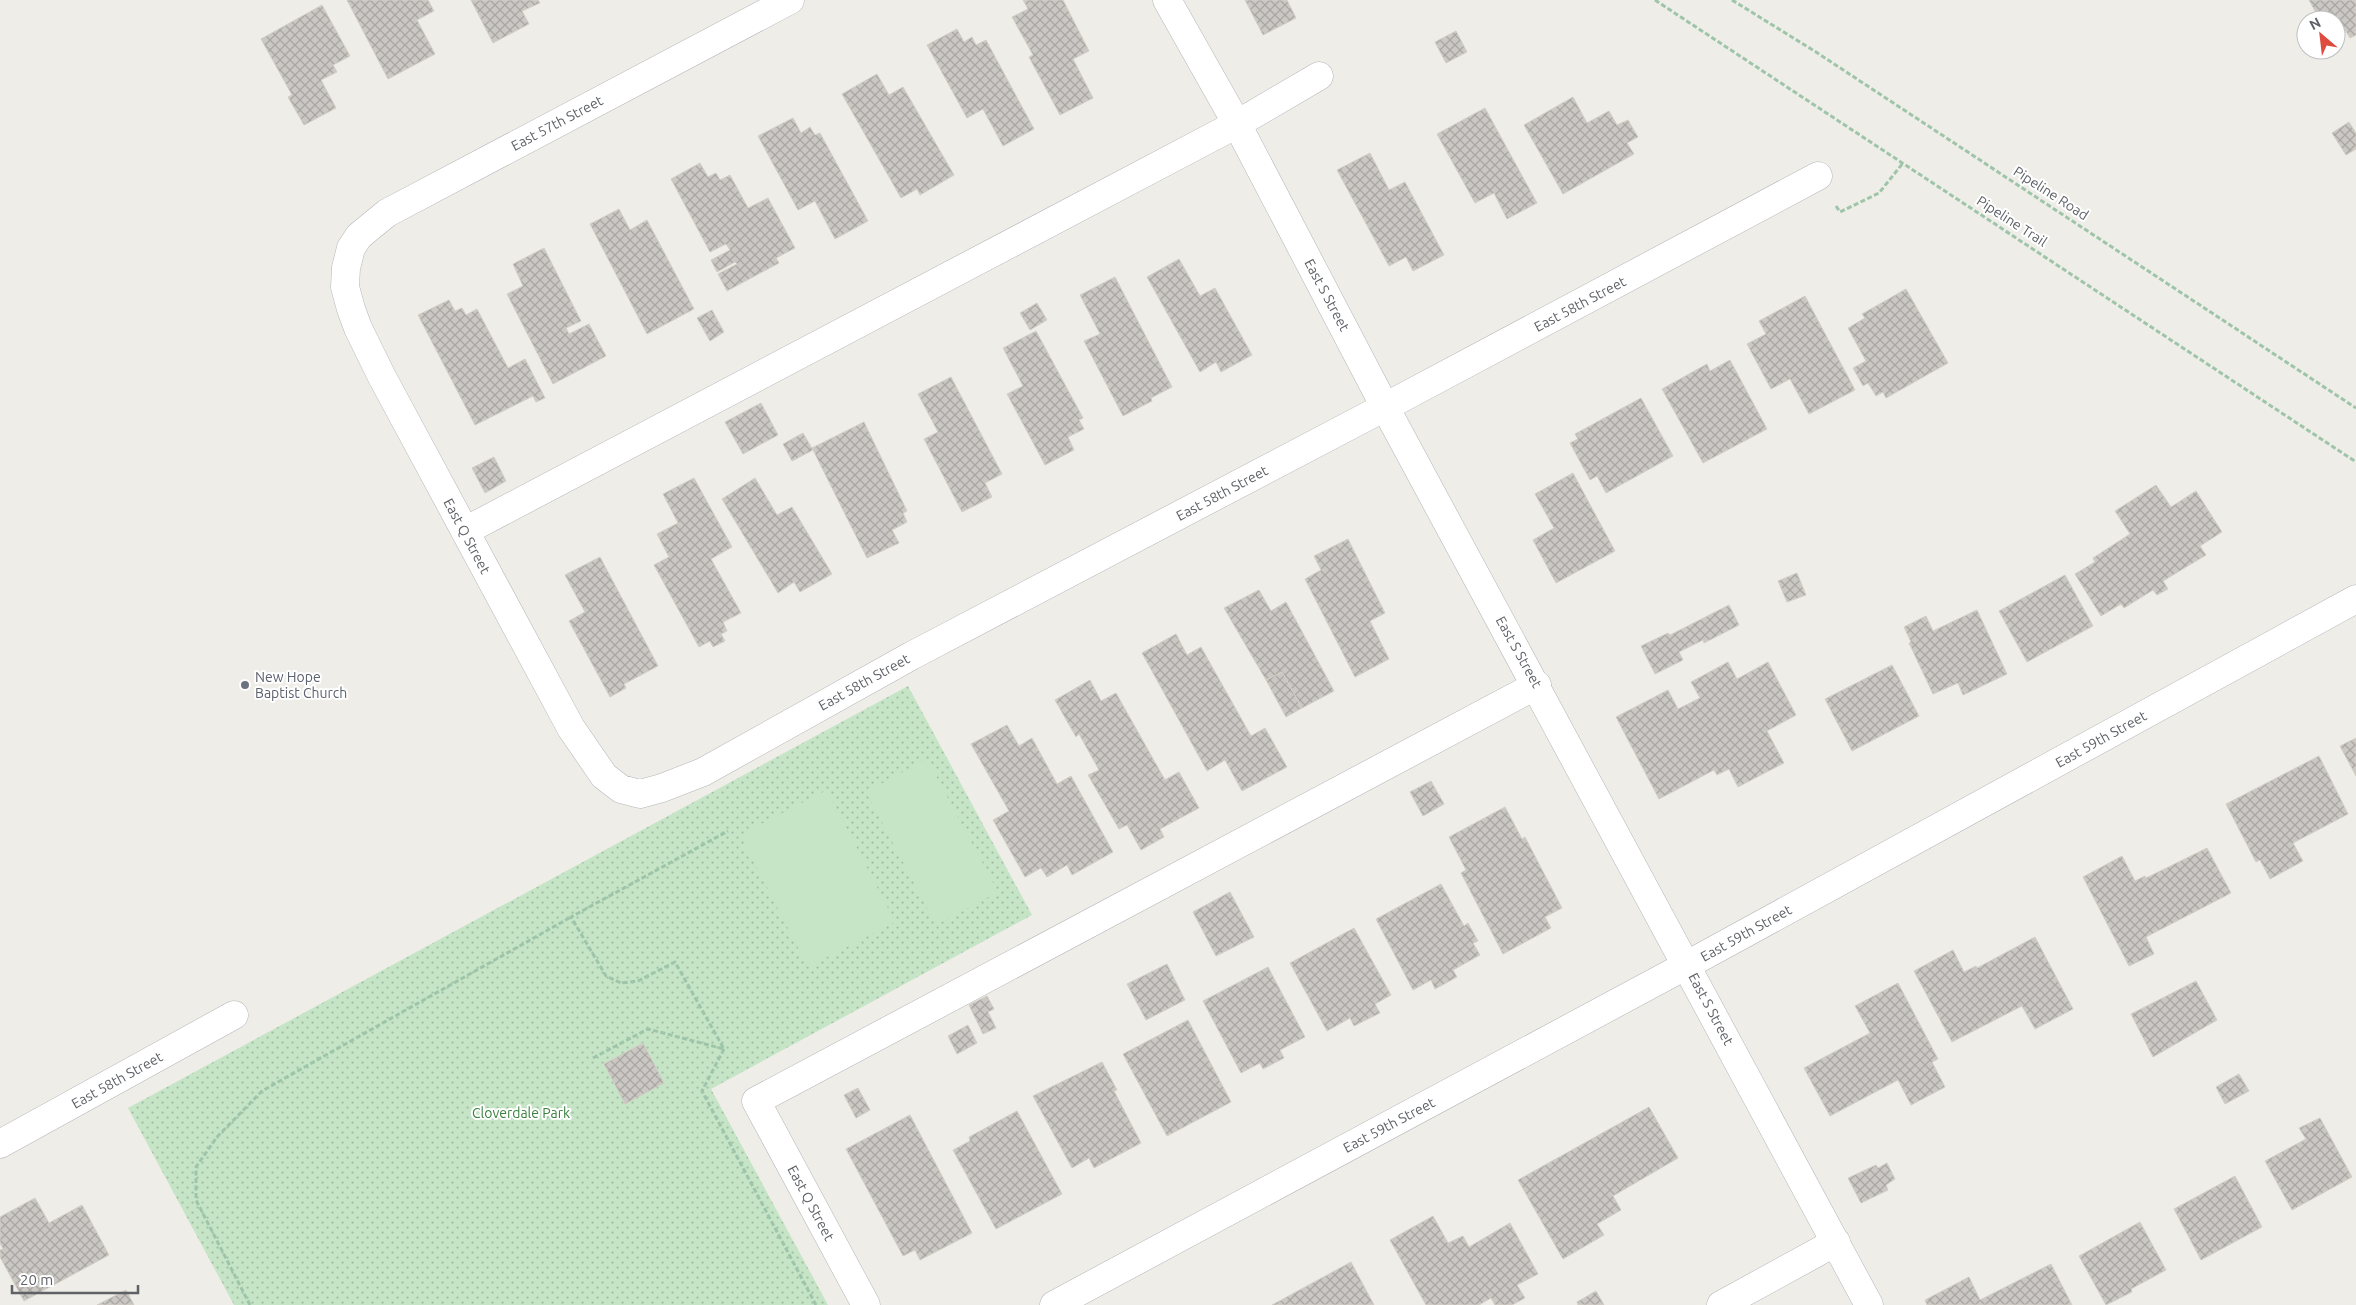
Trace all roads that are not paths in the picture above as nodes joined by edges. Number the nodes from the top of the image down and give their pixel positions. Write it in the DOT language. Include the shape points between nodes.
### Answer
graph roads {
  1 [pos="790,0"];
  2 [pos="1167,0"];
  3 [pos="1319,76"];
  4 [pos="1237,124"];
  5 [pos="1818,176"];
  6 [pos="346,268"];
  7 [pos="1385,407"];
  8 [pos="464,531"];
  9 [pos="2356,599"];
  10 [pos="1537,685"];
  11 [pos="621,789"];
  12 [pos="1687,965"];
  13 [pos="234,1015"];
  14 [pos="0,1144"];
  15 [pos="1836,1242"];
  16 [pos="866,1305"];
  17 [pos="1054,1305"];
  18 [pos="1721,1305"];
  19 [pos="1869,1305"];
  1 -- 6 [label="street, East 57th Street" via="387,213 359,236 351,248"];
  2 -- 4 [label="street, East S Street"];
  3 -- 4 [label="street"];
  4 -- 7 [label="street, East S Street"];
  4 -- 8 [label="street"];
  5 -- 7 [label="street, East 58th Street"];
  6 -- 8 [label="street, East Q Street" via="346,287 358,328"];
  7 -- 10 [label="street, East S Street"];
  7 -- 11 [label="street, East 58th Street" via="911,656 703,772 640,794"];
  8 -- 11 [label="street, East Q Street" via="579,741 604,776"];
  9 -- 12 [label="street, East 59th Street"];
  10 -- 12 [label="street, East S Street"];
  10 -- 16 [label="street, East Q Street" via="756,1101"];
  12 -- 15 [label="street, East S Street"];
  12 -- 17 [label="street, East 59th Street"];
  13 -- 14 [label="street, East 58th Street"];
  15 -- 18 [label="street"];
  15 -- 19 [label="street, East S Street"];
}
